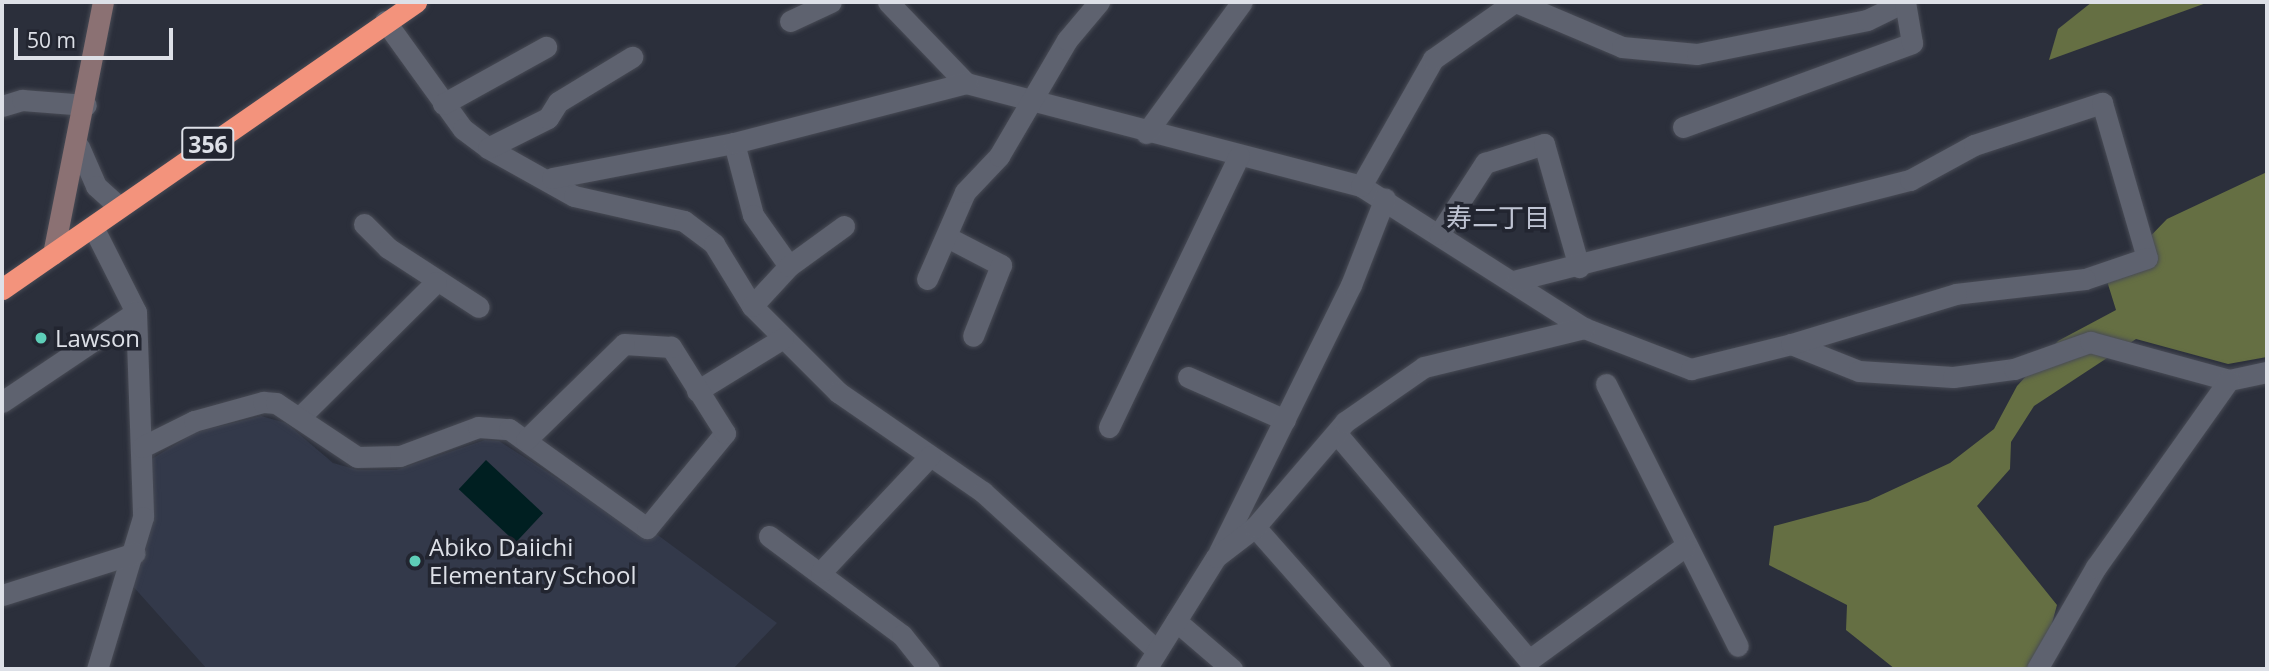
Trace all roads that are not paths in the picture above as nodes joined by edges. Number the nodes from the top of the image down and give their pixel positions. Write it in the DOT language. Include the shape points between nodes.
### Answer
graph roads {
  1 [pos="103,2"];
  2 [pos="416,2"];
  3 [pos="831,2"];
  4 [pos="888,2"];
  5 [pos="1099,2"];
  6 [pos="1515,2"];
  7 [pos="1904,2"];
  8 [pos="1236,3"];
  9 [pos="385,21"];
  10 [pos="790,22"];
  11 [pos="546,47"];
  12 [pos="632,57"];
  13 [pos="967,83"];
  14 [pos="1032,99"];
  15 [pos="443,104"];
  16 [pos="86,105"];
  17 [pos="2,106"];
  18 [pos="1683,127"];
  19 [pos="1146,133"];
  20 [pos="734,143"];
  21 [pos="79,148"];
  22 [pos="488,148"];
  23 [pos="1239,156"];
  24 [pos="552,178"];
  25 [pos="1361,186"];
  26 [pos="1385,198"];
  27 [pos="118,206"];
  28 [pos="364,224"];
  29 [pos="844,226"];
  30 [pos="93,227"];
  31 [pos="1439,234"];
  32 [pos="947,237"];
  33 [pos="53,254"];
  34 [pos="789,266"];
  35 [pos="1579,267"];
  36 [pos="927,279"];
  37 [pos="1517,279"];
  38 [pos="436,282"];
  39 [pos="2,289"];
  40 [pos="752,306"];
  41 [pos="479,307"];
  42 [pos="136,312"];
  43 [pos="1584,328"];
  44 [pos="973,336"];
  45 [pos="783,338"];
  46 [pos="1791,344"];
  47 [pos="2267,372"];
  48 [pos="1188,377"];
  49 [pos="2229,380"];
  50 [pos="1606,384"];
  51 [pos="697,391"];
  52 [pos="2,402"];
  53 [pos="299,418"];
  54 [pos="1284,420"];
  55 [pos="1109,427"];
  56 [pos="1337,434"];
  57 [pos="526,440"];
  58 [pos="142,447"];
  59 [pos="930,456"];
  60 [pos="1255,527"];
  61 [pos="769,536"];
  62 [pos="1684,547"];
  63 [pos="135,554"];
  64 [pos="1216,557"];
  65 [pos="821,572"];
  66 [pos="2,595"];
  67 [pos="1176,621"];
  68 [pos="1738,646"];
  69 [pos="1156,650"];
  70 [pos="97,669"];
  71 [pos="929,669"];
  72 [pos="1146,669"];
  73 [pos="1232,669"];
  74 [pos="1380,669"];
  75 [pos="2038,669"];
  1 -- 16 [label="street"];
  2 -- 9 [label="highway, 356"];
  3 -- 10 [label="street"];
  4 -- 13 [label="street"];
  5 -- 14 [label="street"];
  6 -- 7 [label="street" via="1622,47 1697,54 1867,20"];
  6 -- 25 [label="street" via="1433,60"];
  7 -- 18 [label="street" via="1912,43"];
  8 -- 19 [label="street"];
  9 -- 15 [label="street"];
  9 -- 27 [label="highway, 356"];
  11 -- 15 [label="street"];
  12 -- 22 [label="street" via="558,102 548,118"];
  13 -- 14 [label="street"];
  13 -- 20 [label="street"];
  14 -- 19 [label="street"];
  14 -- 32 [label="street" via="999,156 965,192"];
  15 -- 22 [label="street"];
  16 -- 17 [label="street" via="22,100"];
  16 -- 21 [label="street"];
  19 -- 23 [label="street"];
  20 -- 24 [label="street"];
  20 -- 34 [label="street" via="753,215"];
  21 -- 27 [label="street" via="96,186"];
  21 -- 33 [label="street"];
  22 -- 24 [label="street"];
  23 -- 25 [label="street"];
  23 -- 55 [label="street"];
  24 -- 40 [label="street" via="573,195 684,221 714,244"];
  25 -- 26 [label="street"];
  26 -- 31 [label="street"];
  26 -- 54 [label="street" via="1351,285"];
  27 -- 30 [label="highway, 356"];
  28 -- 38 [label="street"];
  29 -- 34 [label="street"];
  30 -- 33 [label="highway, 356"];
  30 -- 42 [label="street"];
  31 -- 35 [label="street" via="1485,163 1545,144"];
  31 -- 37 [label="street"];
  32 -- 36 [label="street"];
  32 -- 44 [label="street" via="1001,265"];
  33 -- 39 [label="highway, 356"];
  34 -- 40 [label="street"];
  35 -- 37 [label="street"];
  35 -- 46 [label="street" via="1910,180 1974,145 2102,103 2147,258 2085,279 1956,294"];
  37 -- 43 [label="street"];
  38 -- 41 [label="street"];
  38 -- 53 [label="street"];
  40 -- 45 [label="street"];
  42 -- 52 [label="street"];
  42 -- 58 [label="street"];
  43 -- 46 [label="street" via="1690,369"];
  43 -- 56 [label="street" via="1424,367"];
  45 -- 51 [label="street"];
  45 -- 59 [label="street" via="838,392"];
  46 -- 49 [label="street" via="1859,371 1953,377 2014,369 2090,342"];
  47 -- 49 [label="street"];
  48 -- 54 [label="street"];
  49 -- 75 [label="street" via="2095,567"];
  50 -- 62 [label="street"];
  51 -- 57 [label="street" via="671,347 624,344"];
  51 -- 57 [label="street" via="724,433 647,528"];
  53 -- 57 [label="street" via="357,457 400,456 478,427 509,429"];
  53 -- 58 [label="street" via="276,403 243,405"];
  54 -- 64 [label="street"];
  56 -- 60 [label="street"];
  56 -- 62 [label="street" via="1529,660"];
  58 -- 63 [label="street" via="143,517"];
  59 -- 65 [label="street"];
  59 -- 69 [label="street" via="983,492"];
  60 -- 64 [label="street"];
  60 -- 74 [label="street"];
  61 -- 65 [label="street"];
  62 -- 68 [label="street"];
  63 -- 66 [label="street"];
  63 -- 70 [label="street"];
  64 -- 67 [label="street"];
  65 -- 71 [label="street" via="902,635"];
  67 -- 69 [label="street"];
  67 -- 73 [label="street"];
  69 -- 72 [label="street"];
}
